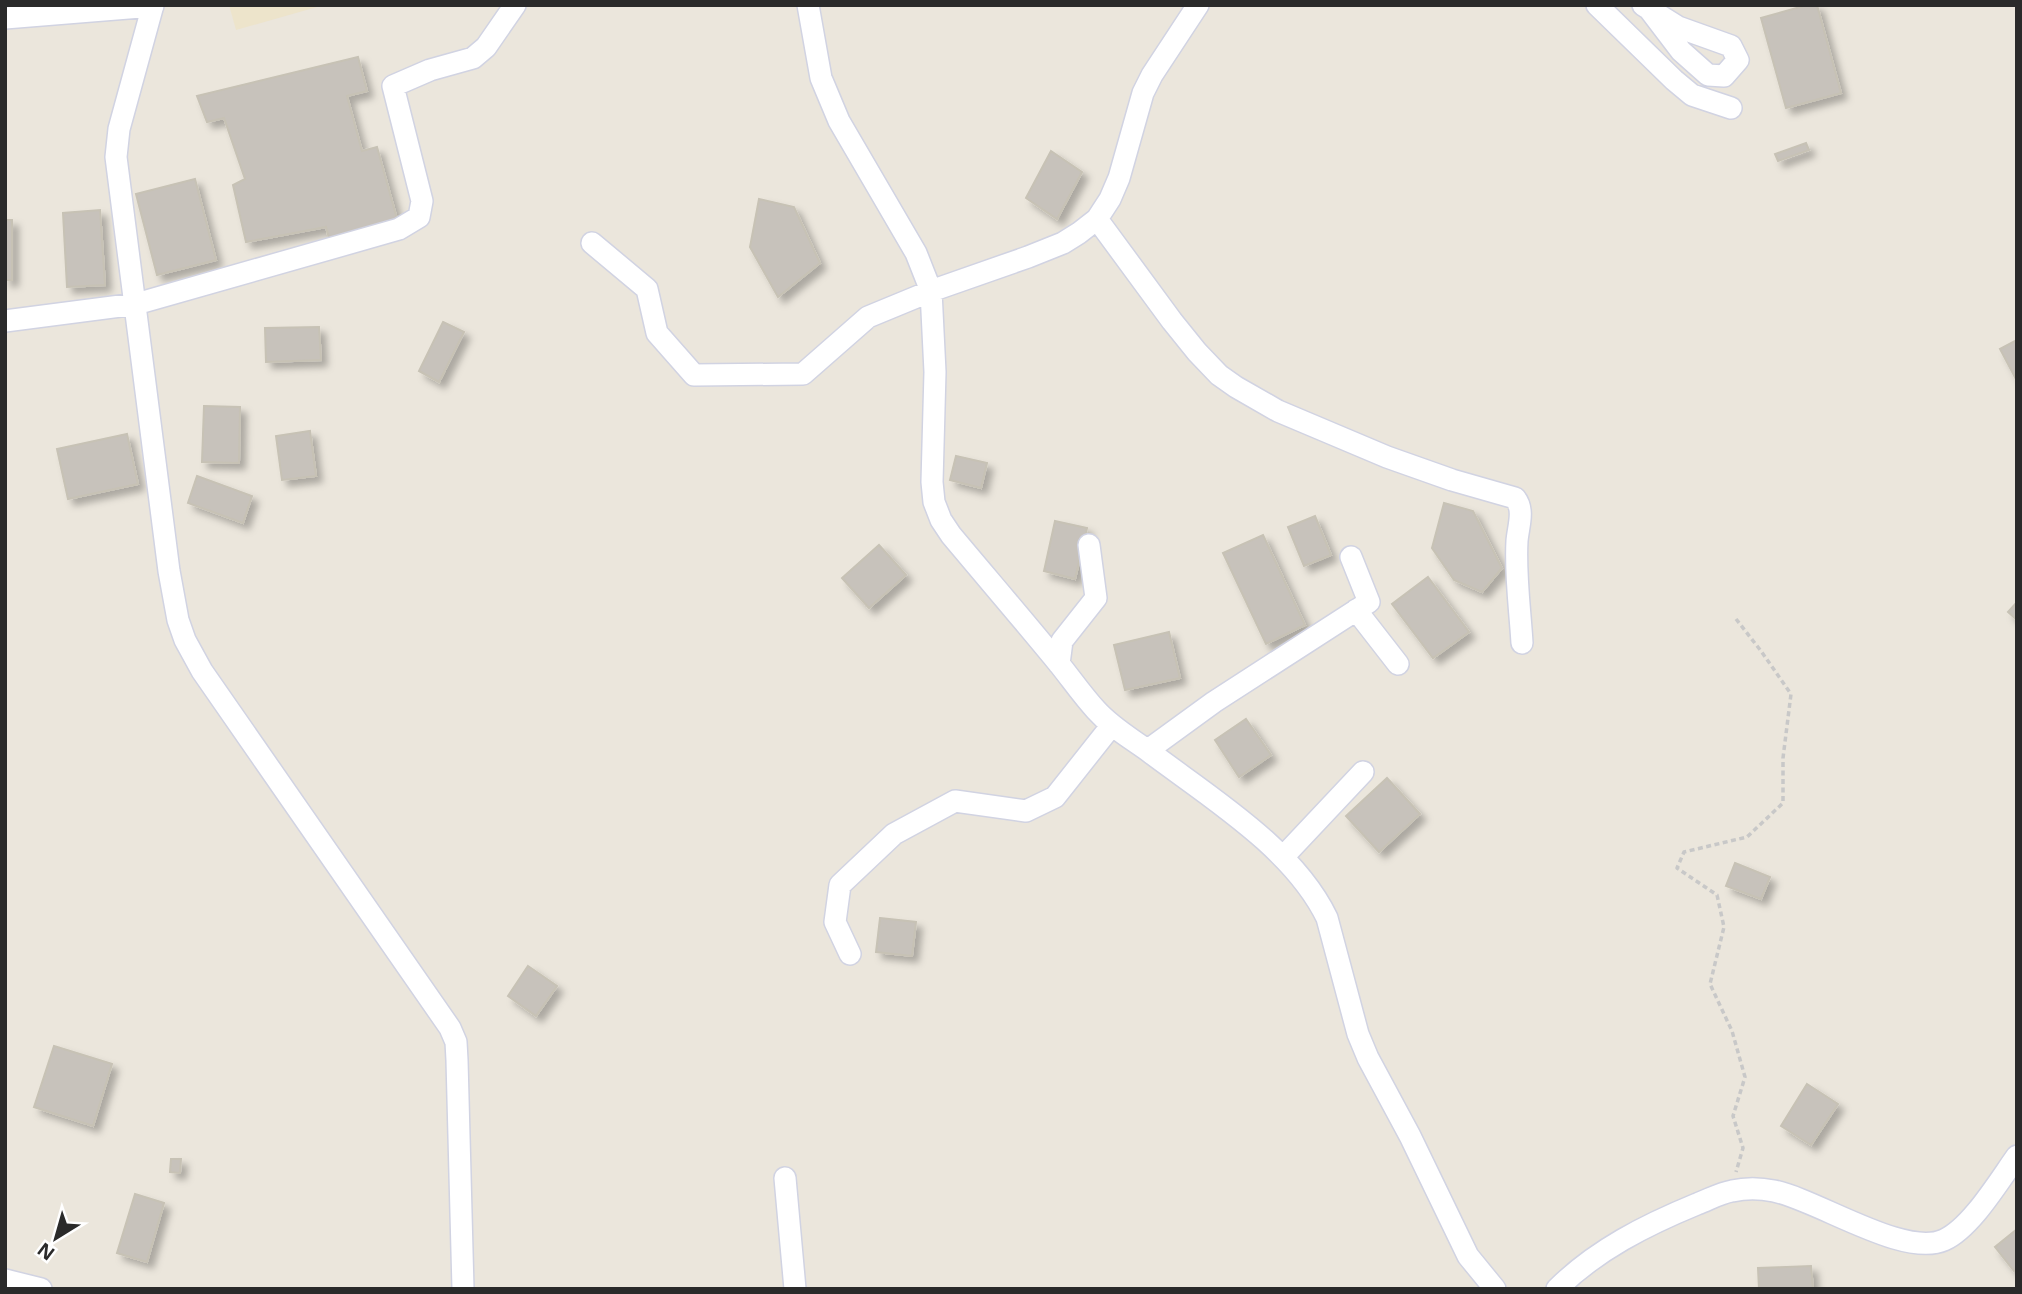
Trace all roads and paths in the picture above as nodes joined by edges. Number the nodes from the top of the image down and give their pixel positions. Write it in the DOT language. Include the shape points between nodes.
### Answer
graph roads {
  1 [pos="514,5"];
  2 [pos="808,5"];
  3 [pos="1198,5"];
  4 [pos="1597,5"];
  5 [pos="153,6"];
  6 [pos="5,18"];
  7 [pos="1731,108"];
  8 [pos="1097,219"];
  9 [pos="592,243"];
  10 [pos="931,291"];
  11 [pos="136,304"];
  12 [pos="5,321"];
  13 [pos="1089,545"];
  14 [pos="1351,557"];
  15 [pos="1356,610"];
  16 [pos="1735,619"];
  17 [pos="1522,643"];
  18 [pos="1059,664"];
  19 [pos="1398,664"];
  20 [pos="1112,725"];
  21 [pos="1148,750"];
  22 [pos="1363,772"];
  23 [pos="1283,857"];
  24 [pos="850,954"];
  25 [pos="2017,1156"];
  26 [pos="785,1178"];
  27 [pos="1730,1191"];
  28 [pos="5,1280"];
  29 [pos="41,1289"];
  30 [pos="463,1289"];
  31 [pos="794,1289"];
  32 [pos="1494,1289"];
  33 [pos="1557,1289"];
  1 -- 11 [label="street" via="486,47 472,58 393,86 422,201 419,217 399,229"];
  2 -- 10 [label="street" via="829,99 916,253"];
  3 -- 8 [label="street" via="1147,84 1119,178"];
  4 -- 7 [label="street" via="1692,95"];
  5 -- 6 [label="street"];
  5 -- 11 [label="street" via="119,129 116,157"];
  8 -- 10 [label="street" via="1063,243"];
  8 -- 17 [label="street" via="1172,321 1219,375 1236,387 1278,411 1387,457 1515,498 1520,506 1517,556"];
  9 -- 10 [label="street" via="647,289 657,333 694,375 803,374 868,317"];
  10 -- 18 [label="street" via="934,502 951,535"];
  11 -- 12 [label="street"];
  11 -- 30 [label="street" via="169,571 185,640 232,715 442,1014 456,1042"];
  13 -- 18 [label="street" via="1096,598 1062,641"];
  14 -- 15 [label="street" via="1369,602"];
  15 -- 19 [label="street"];
  15 -- 21 [label="street" via="1213,702"];
  16 -- 27 [label="path" via="1791,694 1783,803 1747,837 1684,852 1677,869 1717,895 1724,927 1710,984 1732,1031 1745,1077 1733,1116 1743,1148"];
  18 -- 20 [label="street"];
  20 -- 21 [label="street"];
  20 -- 24 [label="street" via="1055,797 1026,811 955,801 894,834 840,885 835,922"];
  21 -- 23 [label="street"];
  22 -- 23 [label="street"];
  23 -- 32 [label="street" via="1327,918 1368,1058 1468,1256"];
  25 -- 27 [label="street" via="1958,1233 1925,1244 1910,1243 1775,1191"];
  26 -- 31 [label="street"];
  27 -- 33 [label="street" via="1618,1242 1585,1263"];
  28 -- 29 [label="street"];
}
